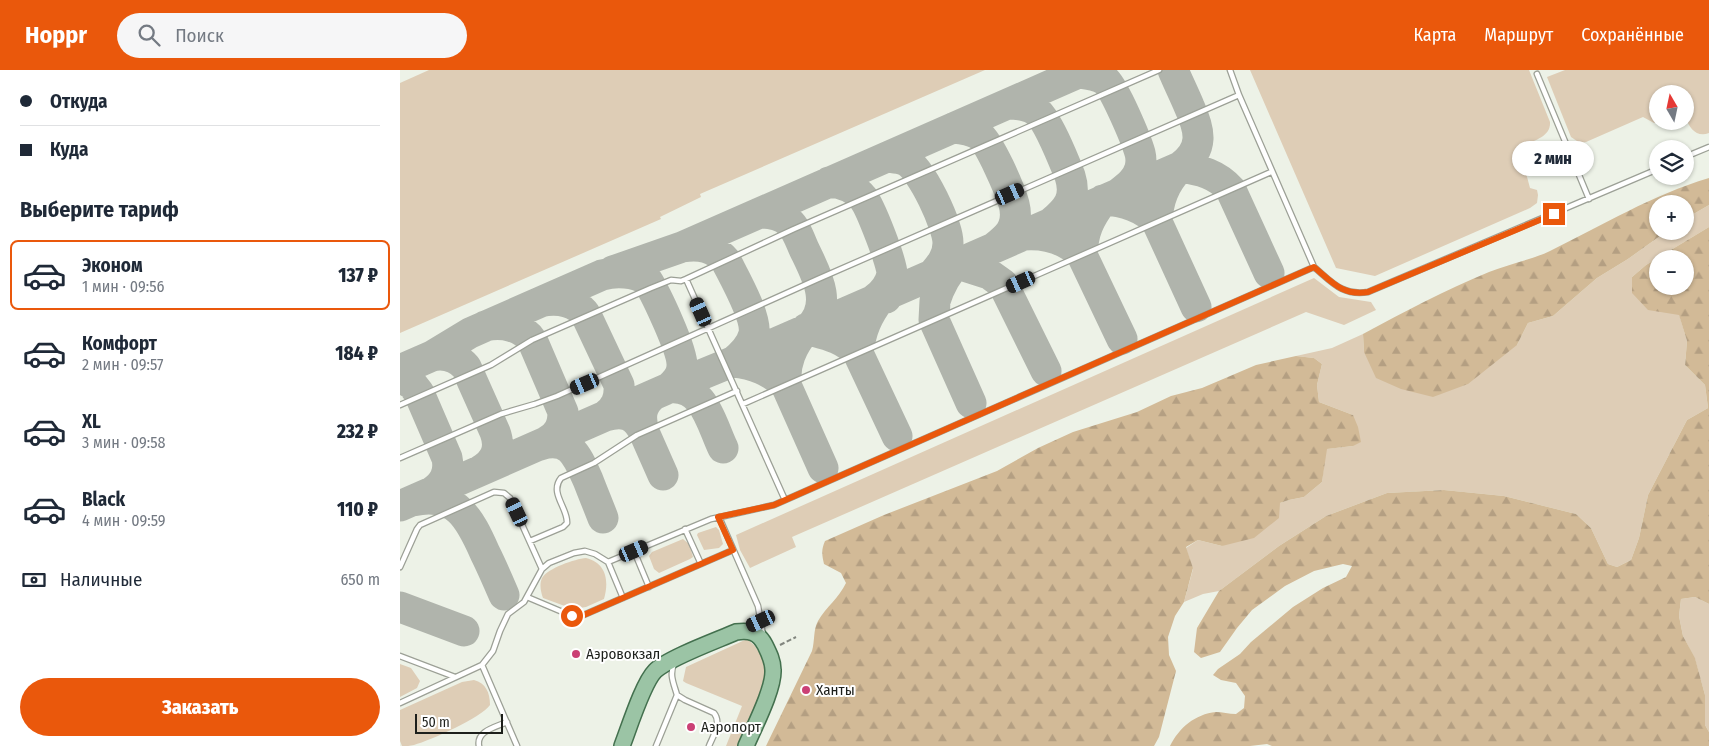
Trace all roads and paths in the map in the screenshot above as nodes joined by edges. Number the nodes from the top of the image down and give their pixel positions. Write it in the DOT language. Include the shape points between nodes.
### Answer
graph roads {
  1 [pos="1159,70"];
  2 [pos="1230,70"];
  3 [pos="1537,74"];
  4 [pos="1239,95"];
  5 [pos="1709,147"];
  6 [pos="1694,154"];
  7 [pos="1272,172"];
  8 [pos="1649,174"];
  9 [pos="1589,200"];
  10 [pos="1314,267"];
  11 [pos="686,279"];
  12 [pos="708,329"];
  13 [pos="736,391"];
  14 [pos="743,404"];
  15 [pos="400,405"];
  16 [pos="400,458"];
  17 [pos="785,500"];
  18 [pos="718,517"];
  19 [pos="685,529"];
  20 [pos="530,541"];
  21 [pos="733,550"];
  22 [pos="634,551"];
  23 [pos="608,562"];
  24 [pos="701,564"];
  25 [pos="400,567"];
  26 [pos="542,569"];
  27 [pos="649,587"];
  28 [pos="527,597"];
  29 [pos="623,598"];
  30 [pos="761,621"];
  31 [pos="736,632"];
  32 [pos="764,644"];
  33 [pos="400,656"];
  34 [pos="676,659"];
  35 [pos="482,665"];
  36 [pos="456,677"];
  37 [pos="677,695"];
  38 [pos="400,703"];
  39 [pos="507,722"];
  40 [pos="478,746"];
  41 [pos="517,746"];
  42 [pos="622,746"];
  43 [pos="656,746"];
  44 [pos="709,746"];
  45 [pos="746,746"];
  1 -- 11 [label="lane"];
  2 -- 4 [label="lane"];
  3 -- 9 [label="lane"];
  4 -- 7 [label="lane"];
  4 -- 12 [label="lane"];
  5 -- 6 [label="lane"];
  7 -- 10 [label="lane"];
  7 -- 14 [label="lane"];
  8 -- 9 [label="lane"];
  9 -- 10 [label="lane" via="1368,292 1357,294 1341,289"];
  10 -- 17 [label="lane"];
  11 -- 12 [label="lane"];
  11 -- 15 [label="lane" via="671,280 532,340 491,366"];
  12 -- 13 [label="lane"];
  12 -- 16 [label="lane" via="549,399 495,416"];
  13 -- 14 [label="lane"];
  13 -- 20 [label="lane" via="636,435 594,463 560,478 556,490 567,523"];
  14 -- 17 [label="lane"];
  17 -- 18 [label="lane" via="768,507"];
  18 -- 19 [label="lane"];
  18 -- 21 [label="lane"];
  19 -- 22 [label="lane"];
  19 -- 24 [label="lane"];
  20 -- 25 [label="lane" via="510,498 504,492 494,492 420,525"];
  20 -- 26 [label="lane"];
  21 -- 24 [label="lane"];
  21 -- 30 [label="lane" via="758,606"];
  22 -- 23 [label="lane"];
  22 -- 27 [label="lane"];
  23 -- 26 [label="lane" via="585,551"];
  23 -- 29 [label="lane"];
  24 -- 27 [label="lane"];
  26 -- 28 [label="lane"];
  27 -- 29 [label="lane"];
  28 -- 29 [label="lane" via="579,617"];
  28 -- 35 [label="lane" via="508,614 493,651"];
  30 -- 31 [label="lane"];
  30 -- 32 [label="lane"];
  31 -- 32 [label="main road" via="756,634"];
  31 -- 34 [label="main road"];
  32 -- 45 [label="main road" via="772,662 773,677"];
  33 -- 36 [label="lane"];
  34 -- 37 [label="lane" via="671,673"];
  34 -- 42 [label="main road" via="662,666 650,678"];
  35 -- 36 [label="lane"];
  35 -- 39 [label="lane"];
  36 -- 38 [label="lane"];
  37 -- 43 [label="lane"];
  37 -- 44 [label="lane" via="717,716"];
  39 -- 40 [label="lane" via="480,735"];
  39 -- 41 [label="lane"];
}
